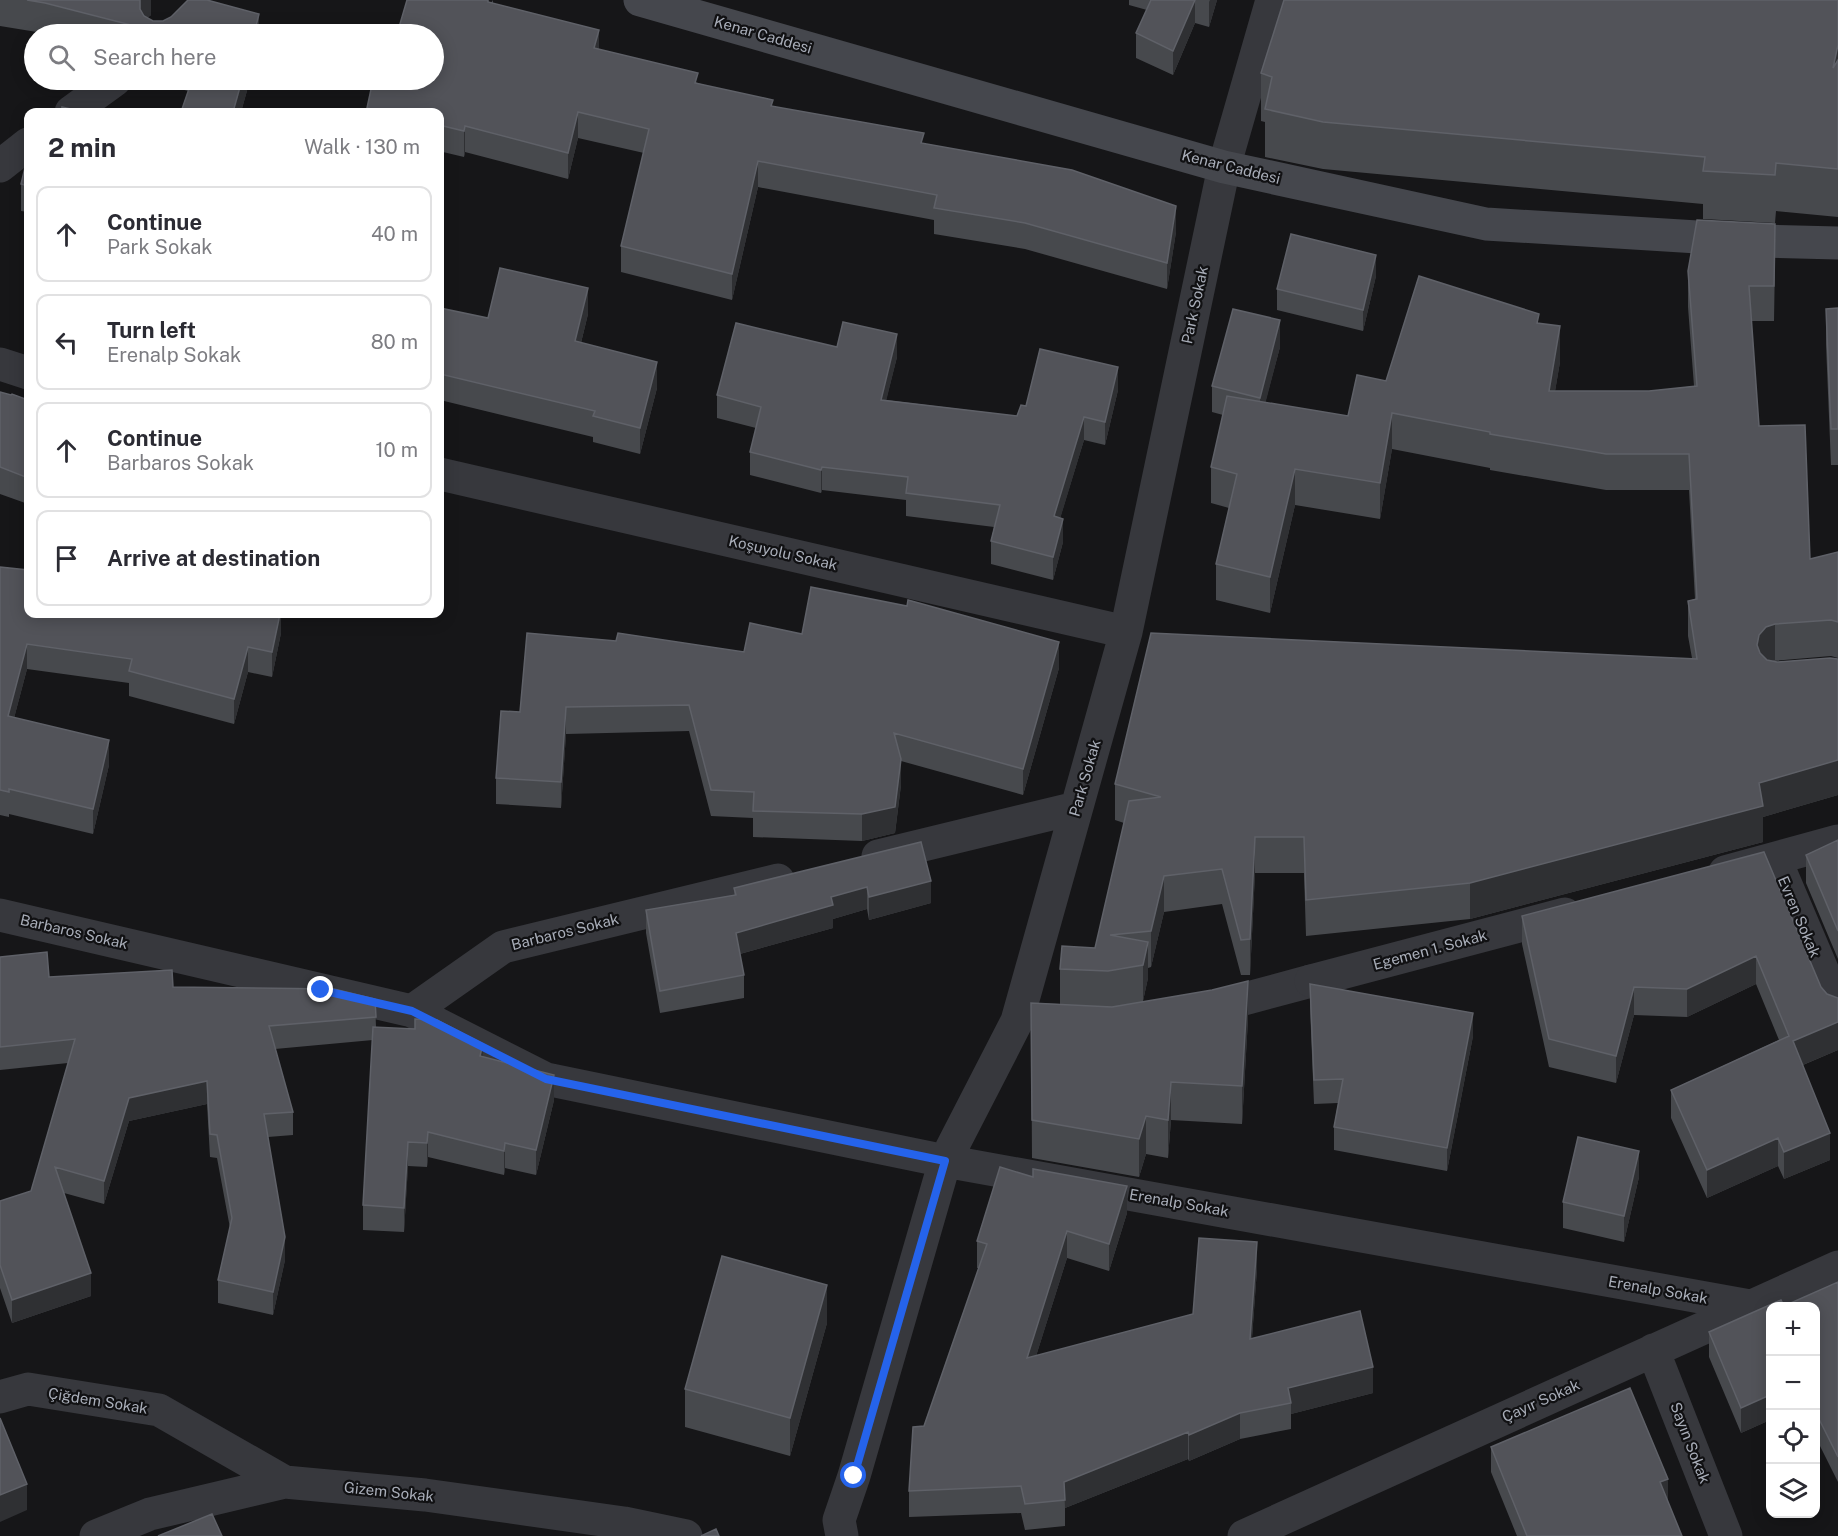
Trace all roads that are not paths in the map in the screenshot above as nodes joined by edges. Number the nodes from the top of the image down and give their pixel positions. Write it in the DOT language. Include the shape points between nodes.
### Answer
graph roads {
  1 [pos="640,0"];
  2 [pos="1272,0"];
  3 [pos="101,90"];
  4 [pos="76,108"];
  5 [pos="24,147"];
  6 [pos="0,166"];
  7 [pos="1224,167"];
  8 [pos="1838,243"];
  9 [pos="0,364"];
  10 [pos="24,372"];
  11 [pos="444,475"];
  12 [pos="1126,632"];
  13 [pos="1076,808"];
  14 [pos="1838,841"];
  15 [pos="1775,859"];
  16 [pos="847,864"];
  17 [pos="801,875"];
  18 [pos="1694,880"];
  19 [pos="1589,908"];
  20 [pos="0,915"];
  21 [pos="1838,1007"];
  22 [pos="412,1011"];
  23 [pos="1176,1015"];
  24 [pos="1017,1021"];
  25 [pos="1051,1023"];
  26 [pos="945,1161"];
  27 [pos="1838,1267"];
  28 [pos="1750,1306"];
  29 [pos="1653,1350"];
  30 [pos="0,1397"];
  31 [pos="285,1482"];
  32 [pos="96,1536"];
  33 [pos="686,1536"];
  34 [pos="842,1536"];
  35 [pos="1244,1536"];
  36 [pos="1726,1536"];
  1 -- 7 [label="main road, Kenar Caddesi"];
  2 -- 7 [label="street, Park Sokak"];
  3 -- 4 [label="street"];
  5 -- 6 [label="street"];
  7 -- 8 [label="main road, Kenar Caddesi" via="1486,224"];
  7 -- 12 [label="street, Park Sokak"];
  9 -- 10 [label="street"];
  11 -- 12 [label="street, Koşuyolu Sokak"];
  12 -- 13 [label="street, Park Sokak"];
  13 -- 16 [label="street"];
  13 -- 24 [label="street, Park Sokak"];
  14 -- 15 [label="street"];
  15 -- 18 [label="street"];
  15 -- 21 [label="street, Evren Sokak"];
  17 -- 22 [label="street, Barbaros Sokak" via="503,947"];
  19 -- 23 [label="street, Egemen 1. Sokak"];
  20 -- 22 [label="street, Barbaros Sokak"];
  22 -- 26 [label="street, Erenalp Sokak" via="546,1079"];
  24 -- 25 [label="street"];
  24 -- 26 [label="street, Park Sokak"];
  26 -- 28 [label="street, Erenalp Sokak"];
  26 -- 34 [label="street, Park Sokak" via="839,1520"];
  27 -- 28 [label="street, Çayır Sokak"];
  28 -- 29 [label="street, Çayır Sokak"];
  29 -- 35 [label="street, Çayır Sokak"];
  29 -- 36 [label="street, Sayın Sokak"];
  30 -- 31 [label="street, Çiğdem Sokak" via="28,1389 159,1410"];
  31 -- 32 [label="street, Gizem Sokak" via="150,1514"];
  31 -- 33 [label="street, Gizem Sokak" via="425,1495 624,1523"];
}
